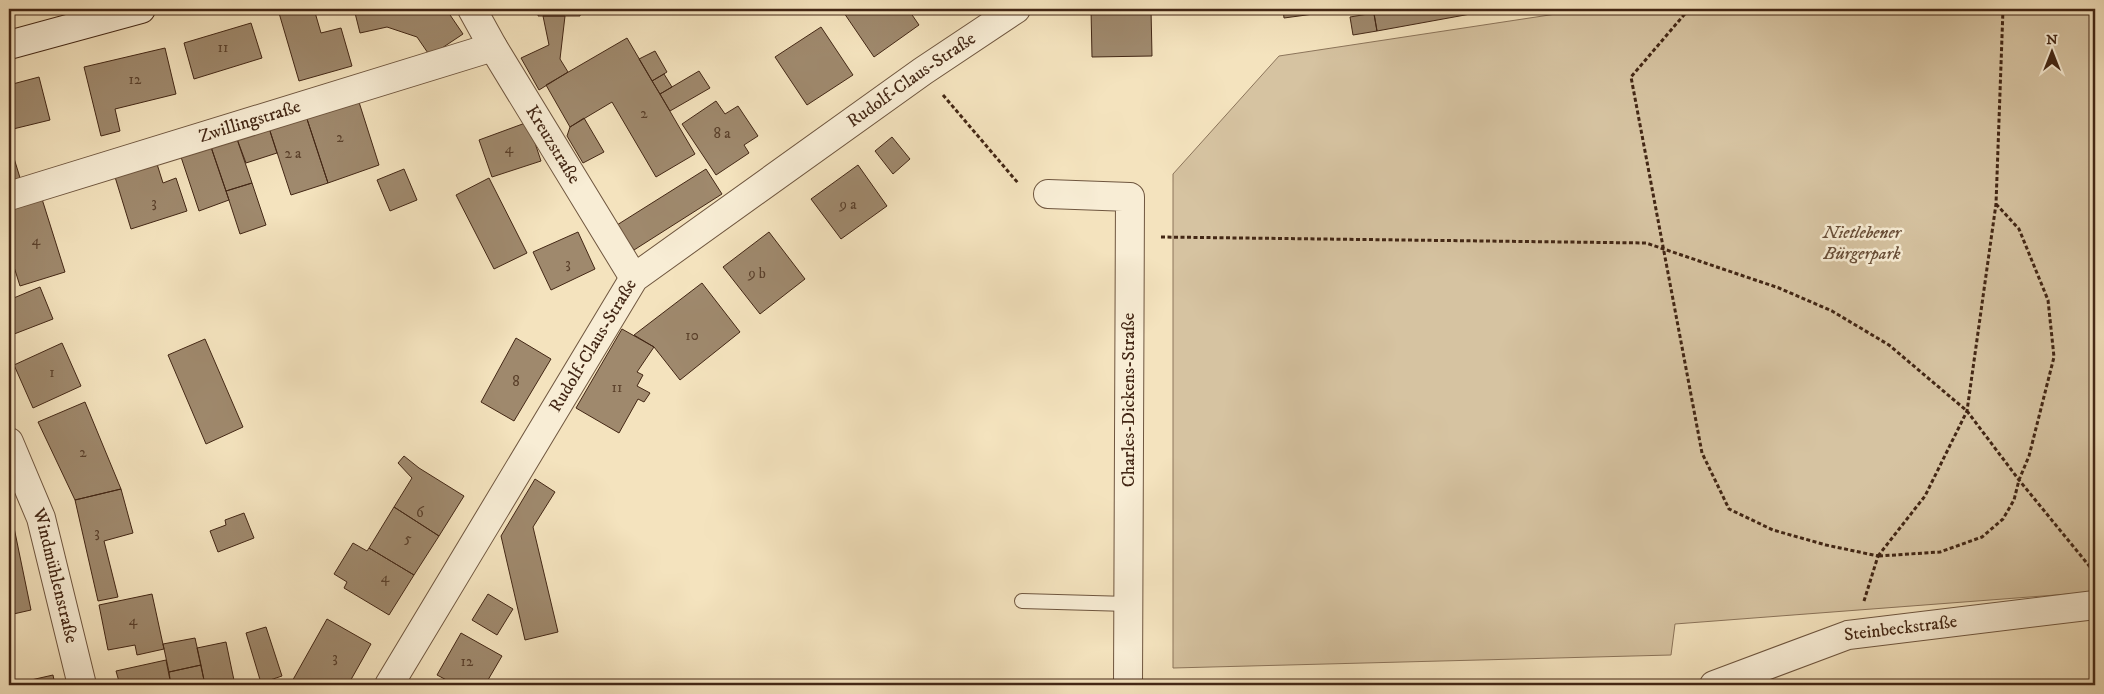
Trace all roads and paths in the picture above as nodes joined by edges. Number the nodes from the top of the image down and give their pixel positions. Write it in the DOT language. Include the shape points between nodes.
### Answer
graph roads {
  1 [pos="141,9"];
  2 [pos="472,9"];
  3 [pos="1016,9"];
  4 [pos="1689,9"];
  5 [pos="2003,9"];
  6 [pos="9,45"];
  7 [pos="493,47"];
  8 [pos="923,71"];
  9 [pos="1048,194"];
  10 [pos="9,196"];
  11 [pos="1996,204"];
  12 [pos="1130,236"];
  13 [pos="1664,248"];
  14 [pos="634,278"];
  15 [pos="1967,411"];
  16 [pos="9,444"];
  17 [pos="2019,480"];
  18 [pos="1878,556"];
  19 [pos="2094,572"];
  20 [pos="1022,601"];
  21 [pos="1128,604"];
  22 [pos="1864,604"];
  23 [pos="2095,605"];
  24 [pos="82,685"];
  25 [pos="389,685"];
  26 [pos="1128,685"];
  27 [pos="1714,685"];
  1 -- 6 [label="street"];
  2 -- 7 [label="street, Kreuzstraße"];
  3 -- 8 [label="street, Rudolf-Claus-Straße"];
  4 -- 13 [label="path" via="1631,77"];
  5 -- 11 [label="path"];
  7 -- 10 [label="street, Zwillingstraße"];
  7 -- 14 [label="street, Kreuzstraße"];
  8 -- 9 [label="path" via="1024,190"];
  8 -- 14 [label="street, Rudolf-Claus-Straße"];
  9 -- 12 [label="street, Charles-Dickens-Straße" via="1130,197"];
  11 -- 15 [label="path"];
  11 -- 17 [label="path" via="2019,229 2048,300 2054,357 2029,456"];
  12 -- 13 [label="path" via="1646,243"];
  12 -- 21 [label="street, Charles-Dickens-Straße"];
  13 -- 15 [label="path" via="1779,288 1832,311 1889,345"];
  13 -- 18 [label="path" via="1702,453 1729,509 1773,530"];
  14 -- 25 [label="street, Rudolf-Claus-Straße"];
  15 -- 17 [label="path"];
  15 -- 18 [label="path" via="1925,496"];
  16 -- 24 [label="street, Windmühlenstraße" via="41,518"];
  17 -- 18 [label="path" via="2014,500 2003,519 1982,537 1940,552"];
  17 -- 19 [label="path"];
  18 -- 22 [label="path"];
  20 -- 21 [label="lane"];
  21 -- 26 [label="street, Charles-Dickens-Straße"];
  23 -- 27 [label="street, Steinbeckstraße" via="1848,636"];
}
